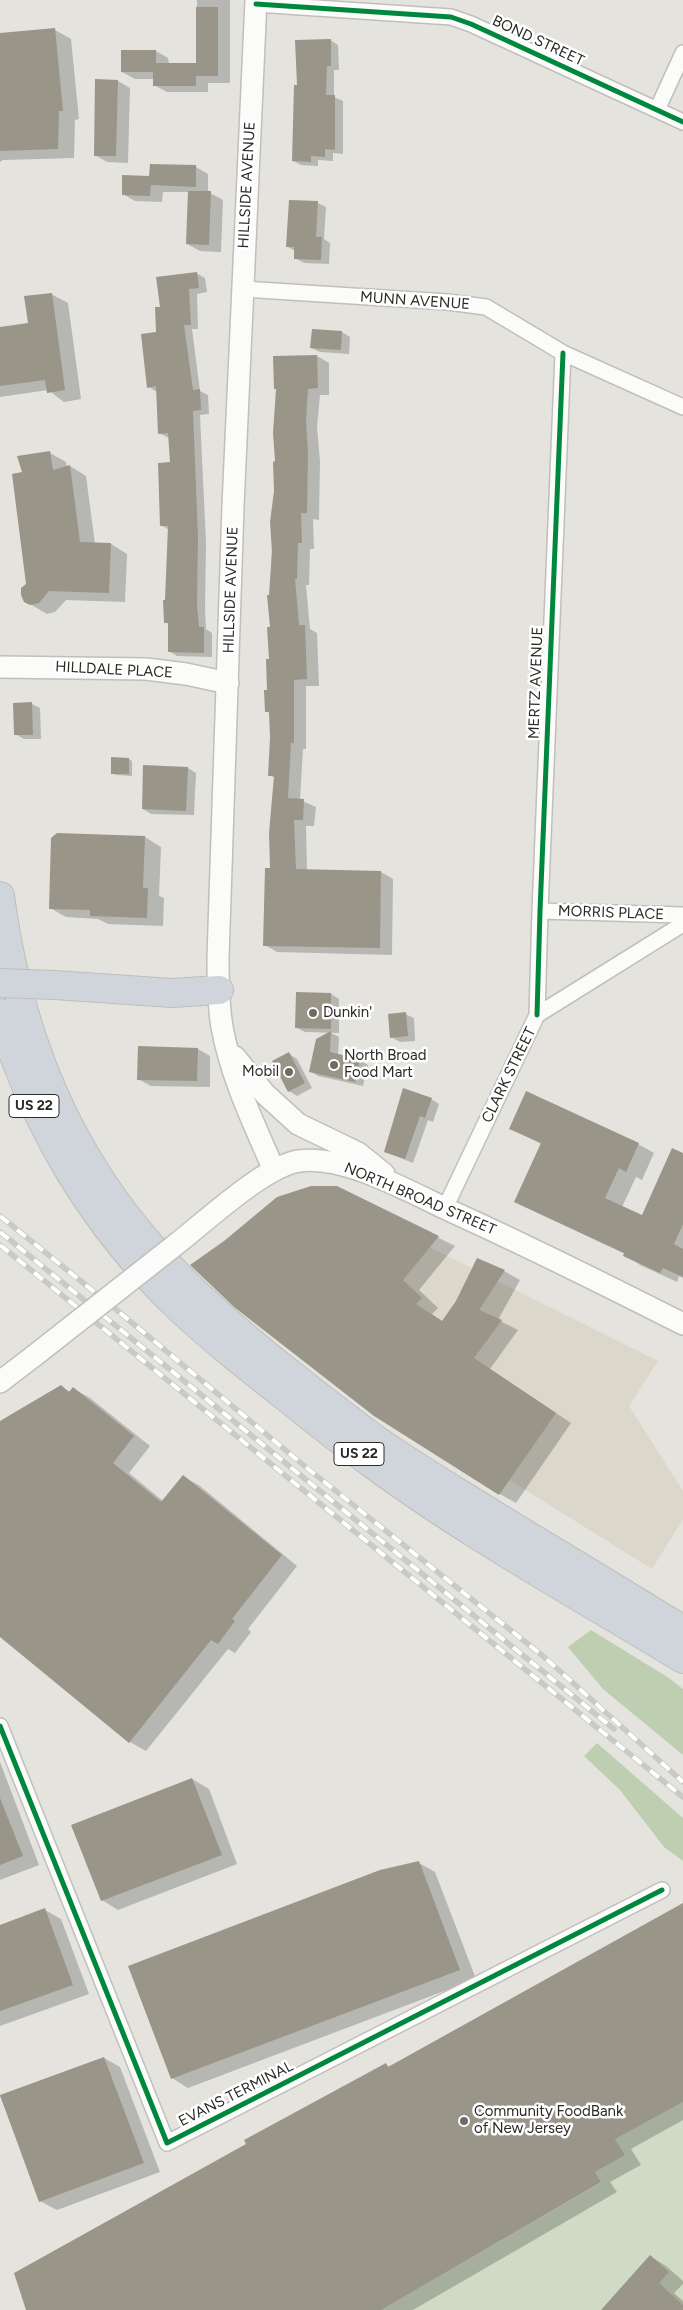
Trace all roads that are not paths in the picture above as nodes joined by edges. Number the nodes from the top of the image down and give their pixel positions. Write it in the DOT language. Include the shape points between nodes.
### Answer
graph roads {
  1 [pos="256,2"];
  2 [pos="683,53"];
  3 [pos="657,110"];
  4 [pos="683,122"];
  5 [pos="243,289"];
  6 [pos="563,353"];
  7 [pos="683,407"];
  8 [pos="0,667"];
  9 [pos="228,683"];
  10 [pos="0,896"];
  11 [pos="540,911"];
  12 [pos="683,915"];
  13 [pos="683,924"];
  14 [pos="0,983"];
  15 [pos="219,990"];
  16 [pos="0,1013"];
  17 [pos="537,1015"];
  18 [pos="226,1044"];
  19 [pos="274,1170"];
  20 [pos="399,1187"];
  21 [pos="445,1208"];
  22 [pos="683,1324"];
  23 [pos="0,1382"];
  24 [pos="683,1630"];
  25 [pos="683,1659"];
  26 [pos="0,1726"];
  27 [pos="662,1890"];
  1 -- 3 [label="street, BOND STREET" via="451,17"];
  1 -- 5 [label="main road, HILLSIDE AVENUE"];
  2 -- 3 [label="street"];
  3 -- 4 [label="street, BOND STREET"];
  5 -- 6 [label="street, MUNN AVENUE" via="486,307"];
  5 -- 9 [label="main road, HILLSIDE AVENUE"];
  6 -- 7 [label="street, MUNN AVENUE"];
  6 -- 11 [label="street, MERTZ AVENUE"];
  8 -- 9 [label="main road, HILLDALE PLACE" via="161,670"];
  9 -- 15 [label="main road, HILLSIDE AVENUE"];
  10 -- 24 [label="highway, US 22" via="16,985 27,1026 49,1084 92,1167 128,1219 162,1259 218,1314 372,1437"];
  11 -- 12 [label="street, MORRIS PLACE"];
  11 -- 17 [label="street, MERTZ AVENUE"];
  13 -- 17 [label="street, CLARK STREET"];
  14 -- 15 [label="highway, bridge" via="172,993"];
  15 -- 18 [label="main road, HILLSIDE AVENUE"];
  16 -- 25 [label="highway, US 22" via="35,1107 67,1168 112,1233 178,1306 224,1348 372,1464 478,1535"];
  17 -- 21 [label="street, CLARK STREET"];
  18 -- 19 [label="main road, HILLSIDE AVENUE"];
  18 -- 20 [label="main road" via="260,1089 298,1124 358,1153"];
  19 -- 20 [label="main road, NORTH BROAD STREET" via="300,1161 327,1162"];
  19 -- 23 [label="main road, NORTH BROAD STREET, bridge"];
  20 -- 21 [label="main road, NORTH BROAD STREET"];
  21 -- 22 [label="main road, NORTH BROAD STREET"];
  26 -- 27 [label="street, EVANS TERMINAL" via="167,2143"];
}
